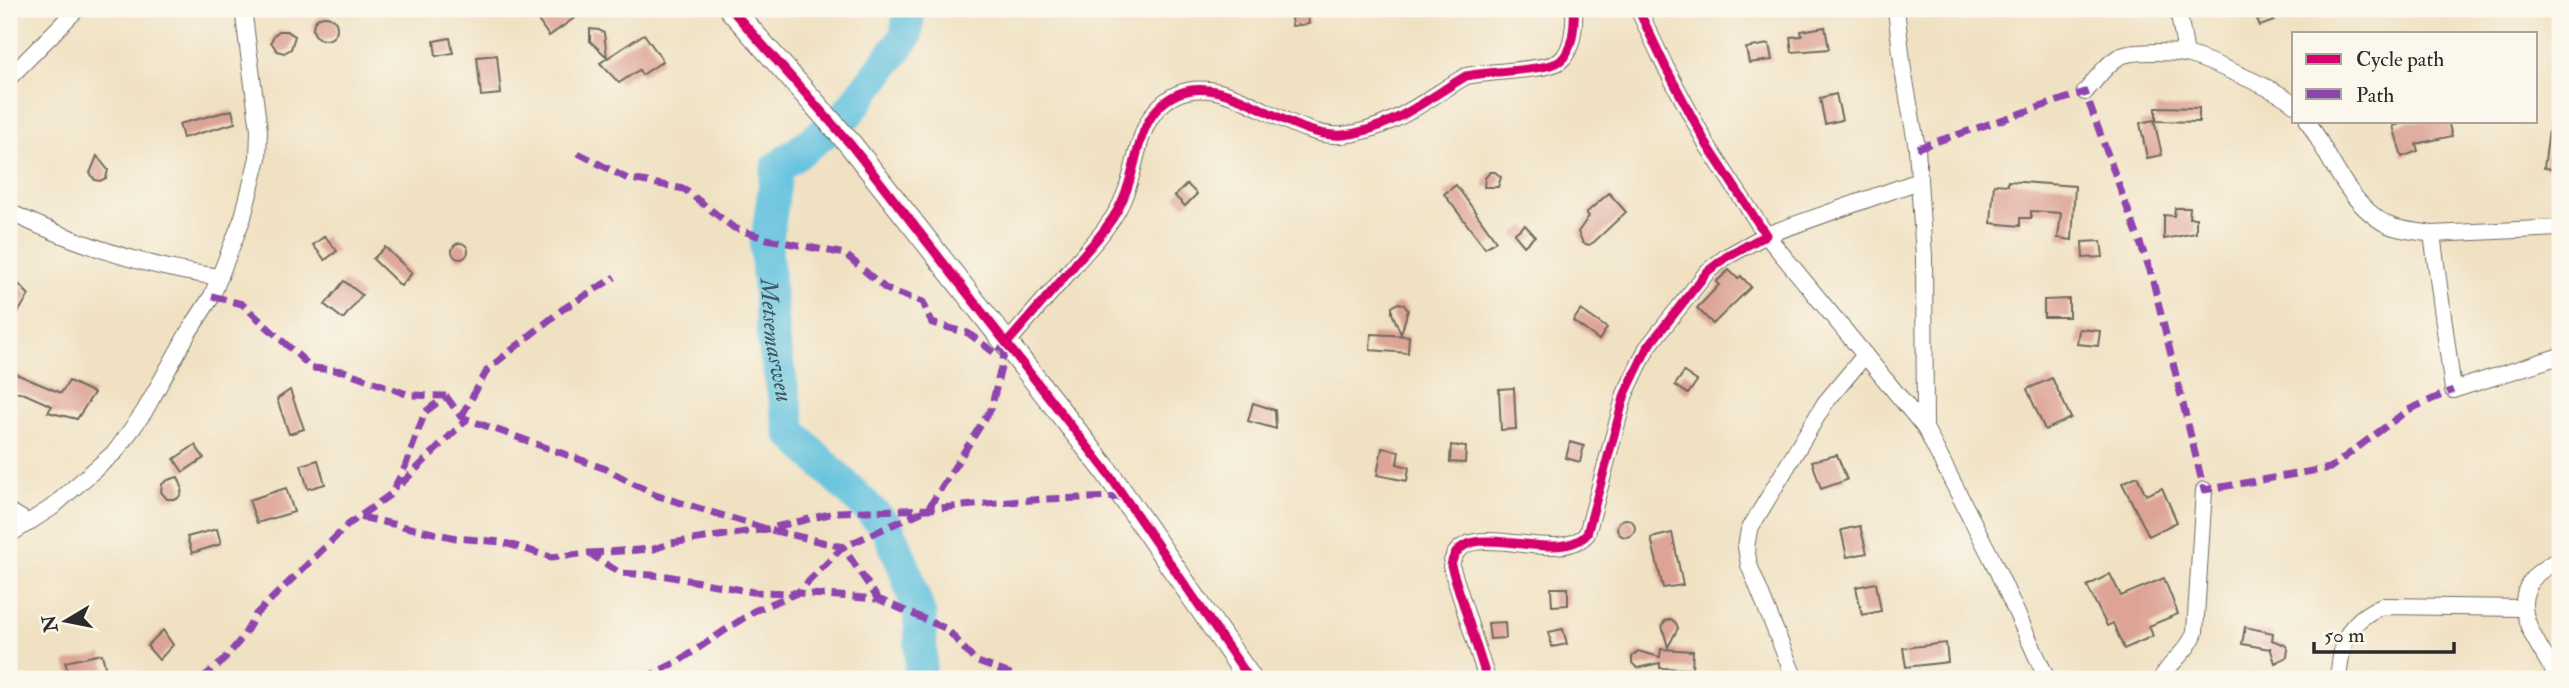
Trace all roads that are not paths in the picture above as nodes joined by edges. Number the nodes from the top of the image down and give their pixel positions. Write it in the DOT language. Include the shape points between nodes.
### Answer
graph roads {
  1 [pos="77,9"];
  2 [pos="243,9"];
  3 [pos="731,9"];
  4 [pos="1574,9"];
  5 [pos="1638,9"];
  6 [pos="1896,9"];
  7 [pos="2178,9"];
  8 [pos="2186,54"];
  9 [pos="9,78"];
  10 [pos="2085,92"];
  11 [pos="2292,103"];
  12 [pos="2309,122"];
  13 [pos="1919,181"];
  14 [pos="9,212"];
  15 [pos="2560,228"];
  16 [pos="2432,234"];
  17 [pos="1766,235"];
  18 [pos="220,278"];
  19 [pos="1007,343"];
  20 [pos="1865,355"];
  21 [pos="2560,356"];
  22 [pos="1925,428"];
  23 [pos="2204,490"];
  24 [pos="9,511"];
  25 [pos="29,523"];
  26 [pos="9,535"];
  27 [pos="2560,558"];
  28 [pos="2522,608"];
  29 [pos="1250,679"];
  30 [pos="1487,679"];
  31 [pos="1795,679"];
  32 [pos="2047,679"];
  33 [pos="2161,679"];
  34 [pos="2338,679"];
  35 [pos="2558,679"];
  1 -- 9 [label="street"];
  2 -- 18 [label="street" via="259,130 258,158 243,217"];
  3 -- 19 [label="street" via="850,145"];
  4 -- 19 [label="street" via="1567,51 1559,62 1466,76 1374,130 1340,135 1302,129 1215,90 1174,96 1146,126 1125,194 1106,228"];
  5 -- 17 [label="street" via="1707,145"];
  6 -- 13 [label="street"];
  7 -- 8 [label="street"];
  8 -- 10 [label="street" via="2122,55"];
  8 -- 11 [label="street" via="2272,89"];
  12 -- 16 [label="street" via="2354,195 2372,215 2390,226"];
  13 -- 17 [label="street"];
  13 -- 22 [label="street"];
  14 -- 18 [label="street" via="124,257"];
  15 -- 16 [label="street"];
  16 -- 21 [label="street" via="2453,390"];
  17 -- 20 [label="street"];
  17 -- 30 [label="street" via="1709,271 1647,348 1625,394 1587,534 1580,541 1553,546 1479,541 1463,544 1453,553 1451,566"];
  18 -- 25 [label="street" via="116,451"];
  19 -- 29 [label="street" via="1105,470"];
  20 -- 22 [label="street"];
  20 -- 31 [label="street" via="1825,403 1749,530 1749,565"];
  22 -- 32 [label="street"];
  23 -- 33 [label="street" via="2195,632"];
  24 -- 25 [label="street"];
  25 -- 26 [label="street"];
  27 -- 28 [label="street" via="2537,574 2525,592"];
  28 -- 34 [label="street" via="2382,606 2352,625 2342,649"];
  28 -- 35 [label="street"];
}
